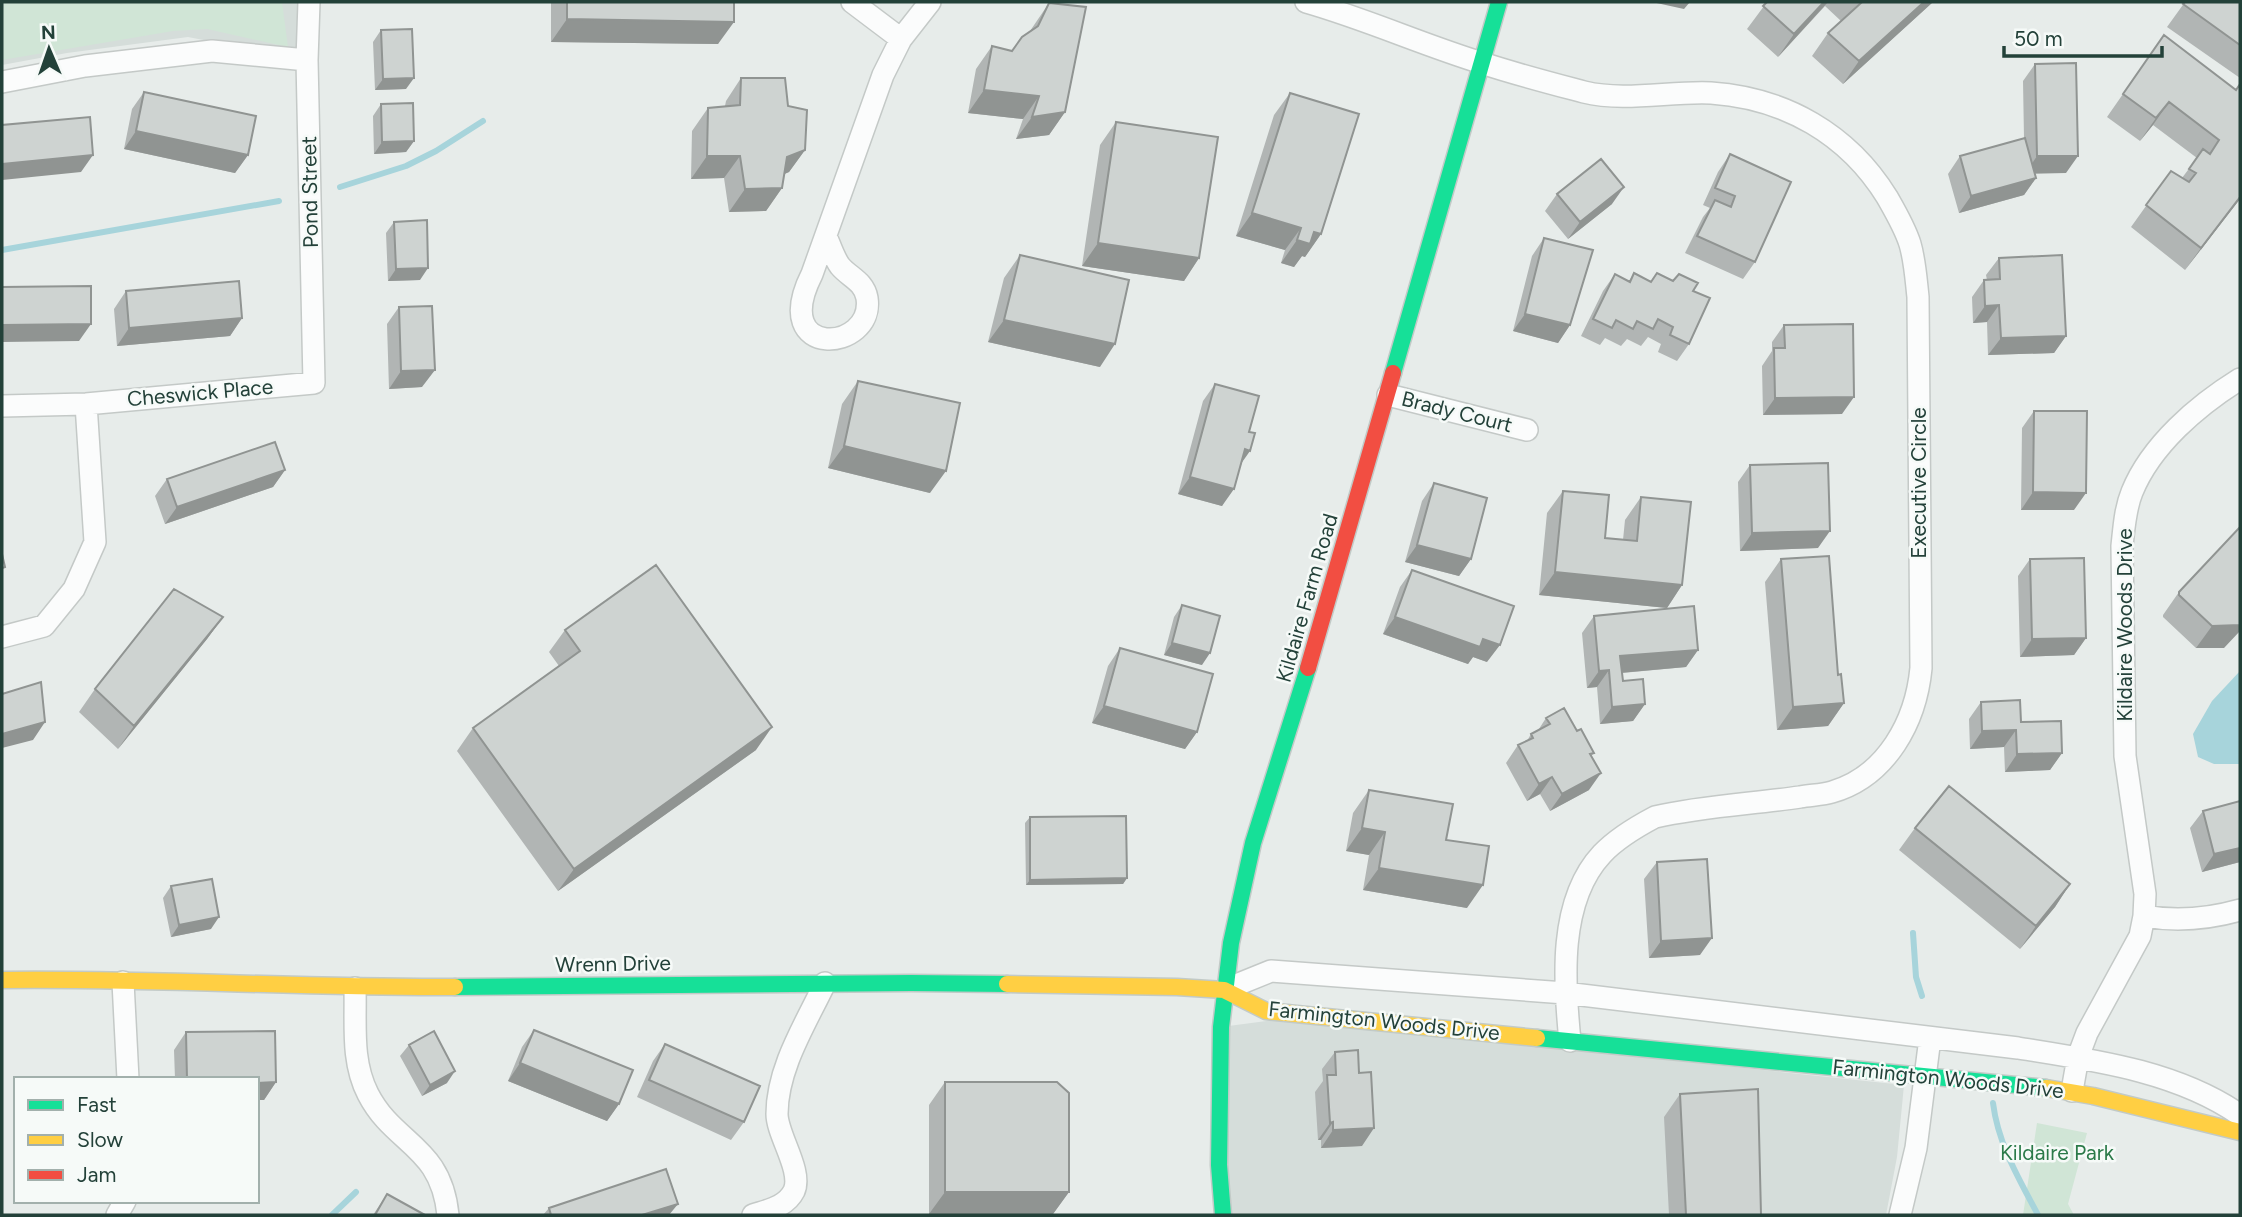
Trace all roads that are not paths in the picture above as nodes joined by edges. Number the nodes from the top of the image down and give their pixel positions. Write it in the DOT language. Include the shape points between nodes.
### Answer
graph roads {
  1 [pos="309,2"];
  2 [pos="852,2"];
  3 [pos="930,2"];
  4 [pos="1306,2"];
  5 [pos="1499,2"];
  6 [pos="901,38"];
  7 [pos="307,60"];
  8 [pos="1481,63"];
  9 [pos="2,82"];
  10 [pos="826,236"];
  11 [pos="2240,379"];
  12 [pos="314,383"];
  13 [pos="1388,395"];
  14 [pos="86,404"];
  15 [pos="2,406"];
  16 [pos="1527,430"];
  17 [pos="2,637"];
  18 [pos="2240,910"];
  19 [pos="2144,916"];
  20 [pos="2,980"];
  21 [pos="123,982"];
  22 [pos="825,983"];
  23 [pos="355,988"];
  24 [pos="1224,990"];
  25 [pos="1565,993"];
  26 [pos="1930,1038"];
  27 [pos="1570,1041"];
  28 [pos="2078,1057"];
  29 [pos="1926,1076"];
  30 [pos="128,1077"];
  31 [pos="2072,1091"];
  32 [pos="2240,1115"];
  33 [pos="2240,1132"];
  34 [pos="449,1215"];
  35 [pos="754,1215"];
  36 [pos="1223,1215"];
  37 [pos="1900,1215"];
  1 -- 7 [label="street, Pond Street"];
  2 -- 6 [label="street"];
  3 -- 6 [label="street"];
  4 -- 8 [label="street, Executive Circle"];
  5 -- 8 [label="street, Kildaire Farm Road"];
  6 -- 10 [label="street" via="883,75"];
  7 -- 9 [label="street" via="212,51 85,66"];
  7 -- 12 [label="street, Pond Street"];
  8 -- 13 [label="street, Kildaire Farm Road"];
  8 -- 25 [label="street, Executive Circle" via="1587,93 1711,93 1753,99 1799,114 1845,146 1880,185 1909,243 1916,283 1921,668 1909,721 1878,764 1833,792 1672,813 1629,831 1592,865 1582,883 1566,951"];
  10 -- 10 [label="street" via="800,307 804,326 827,340 844,338 856,328 866,315 867,298 860,282 840,267"];
  11 -- 19 [label="street, Kildaire Woods Drive" via="2165,441 2146,465 2125,518 2125,756 2145,894"];
  12 -- 14 [label="street, Cheswick Place"];
  13 -- 16 [label="street, Brady Court"];
  13 -- 24 [label="street, Kildaire Farm Road" via="1253,843"];
  14 -- 15 [label="street, Cheswick Place"];
  14 -- 17 [label="street" via="96,542 74,589 44,626"];
  18 -- 19 [label="street" via="2169,921"];
  19 -- 28 [label="street, Kildaire Woods Drive" via="2140,936"];
  20 -- 21 [label="street, Wrenn Drive"];
  21 -- 23 [label="street, Wrenn Drive"];
  21 -- 30 [label="street"];
  22 -- 23 [label="street, Wrenn Drive"];
  22 -- 24 [label="street, Wrenn Drive"];
  22 -- 35 [label="street" via="784,1072 777,1115 795,1175 794,1191 782,1205"];
  23 -- 34 [label="street" via="356,1057 361,1078 383,1115 434,1168 446,1193"];
  24 -- 25 [label="street, Farmington Woods Drive" via="1271,971"];
  24 -- 27 [label="street, Farmington Woods Drive" via="1266,1011"];
  24 -- 36 [label="street, Kildaire Farm Road" via="1219,1091"];
  25 -- 26 [label="street, Farmington Woods Drive"];
  25 -- 27 [label="street, Executive Circle"];
  26 -- 28 [label="street, Farmington Woods Drive"];
  26 -- 29 [label="street"];
  27 -- 29 [label="street, Farmington Woods Drive"];
  28 -- 31 [label="street, Kildaire Woods Drive"];
  28 -- 32 [label="street, Farmington Woods Drive" via="2169,1081 2217,1099"];
  29 -- 31 [label="street, Farmington Woods Drive"];
  29 -- 37 [label="street"];
  31 -- 33 [label="street, Farmington Woods Drive"];
}
